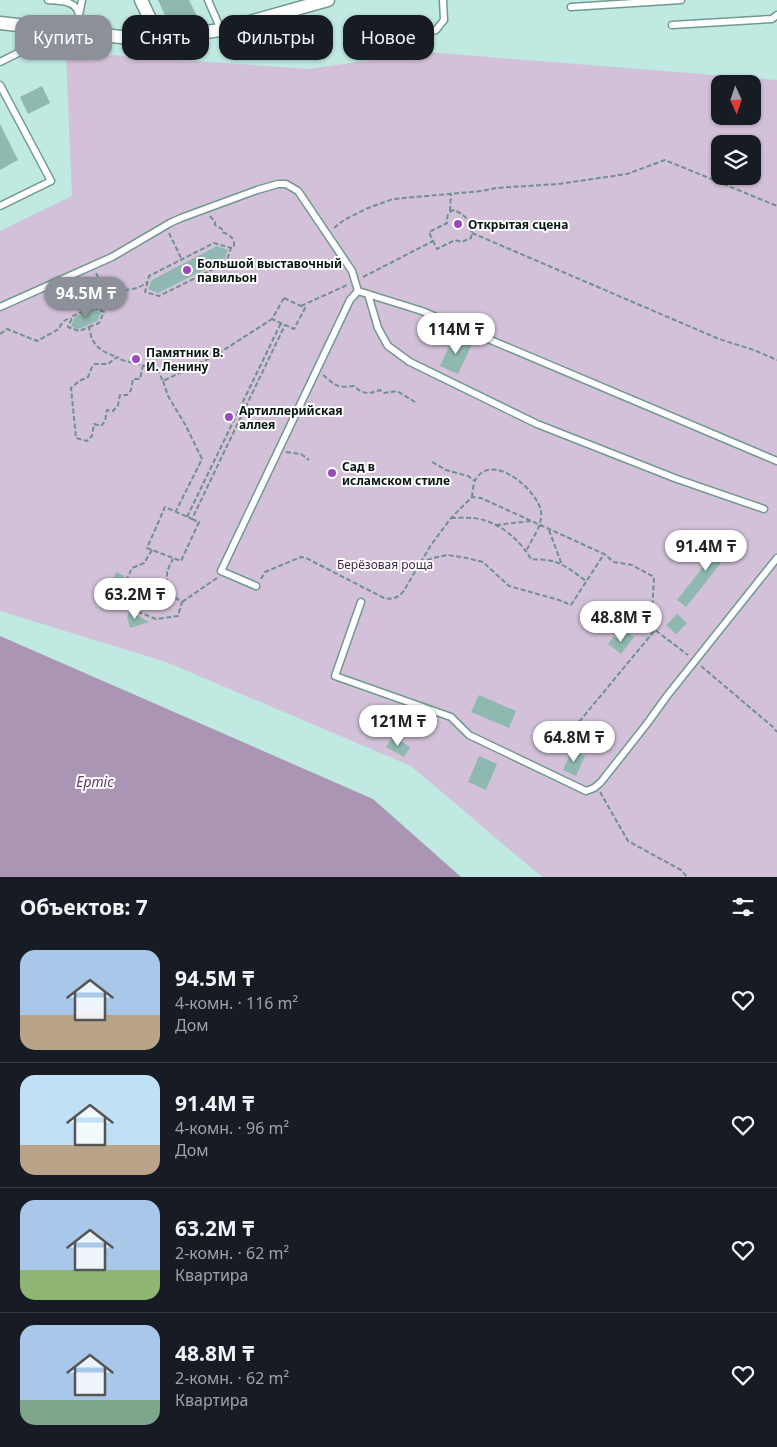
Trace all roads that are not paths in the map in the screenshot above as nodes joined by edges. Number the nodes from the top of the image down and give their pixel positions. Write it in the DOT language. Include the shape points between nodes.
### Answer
graph roads {
  1 [pos="48,0"];
  2 [pos="82,0"];
  3 [pos="142,0"];
  4 [pos="208,0"];
  5 [pos="328,0"];
  6 [pos="444,0"];
  7 [pos="681,0"];
  8 [pos="572,7"];
  9 [pos="79,15"];
  10 [pos="149,15"];
  11 [pos="274,15"];
  12 [pos="777,15"];
  13 [pos="0,23"];
  14 [pos="15,24"];
  15 [pos="219,25"];
  16 [pos="672,25"];
  17 [pos="434,30"];
  18 [pos="15,54"];
  19 [pos="0,62"];
  20 [pos="0,85"];
  21 [pos="0,206"];
  22 [pos="358,291"];
  23 [pos="368,294"];
  24 [pos="0,307"];
  25 [pos="777,462"];
  26 [pos="764,509"];
  27 [pos="777,558"];
  28 [pos="256,586"];
  29 [pos="361,602"];
  1 -- 9 [label="lane" via="69,2"];
  2 -- 9 [label="lane"];
  3 -- 10 [label="street"];
  4 -- 15 [label="lane"];
  5 -- 11 [label="street"];
  6 -- 17 [label="lane" via="444,20"];
  7 -- 8 [label="lane"];
  12 -- 16 [label="lane" via="772,19"];
  13 -- 14 [label="street"];
  18 -- 19 [label="lane"];
  20 -- 21 [label="lane" via="51,181"];
  22 -- 23 [label="lane"];
  22 -- 24 [label="lane" via="352,271 298,191 286,184 278,184 182,218 112,257"];
  22 -- 28 [label="lane" via="350,300 221,571"];
  23 -- 25 [label="lane" via="422,311"];
  23 -- 26 [label="lane" via="378,328 388,346 410,362 536,424"];
  27 -- 29 [label="lane" via="598,785 586,791 469,735 451,718 335,676"];
}
